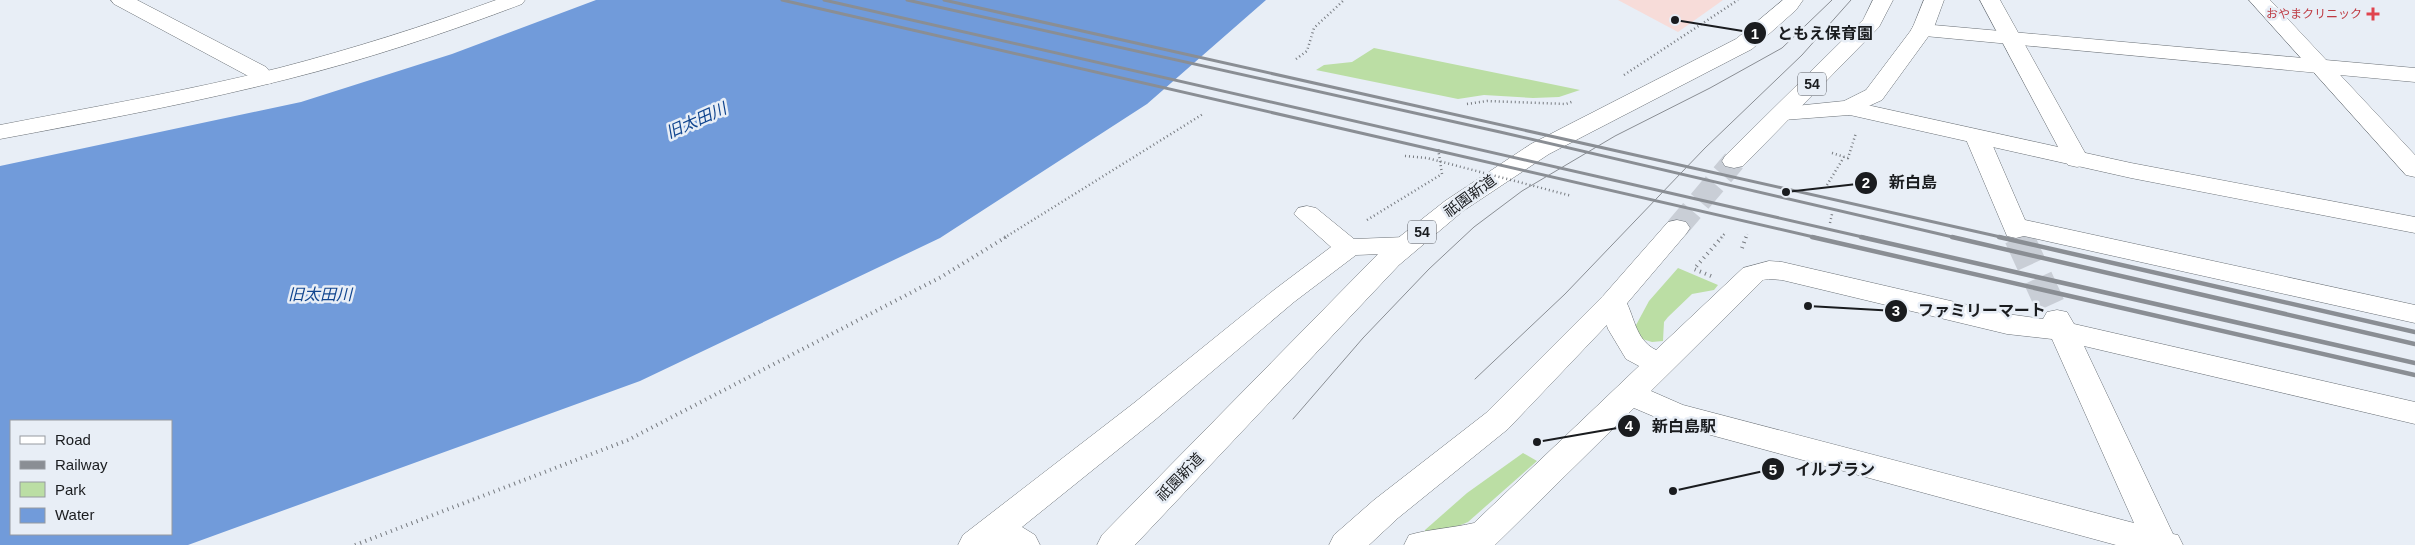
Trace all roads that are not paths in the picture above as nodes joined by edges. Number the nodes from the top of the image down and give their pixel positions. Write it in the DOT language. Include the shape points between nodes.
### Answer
graph roads {
  1 [pos="121,0"];
  2 [pos="515,0"];
  3 [pos="1793,0"];
  4 [pos="1883,0"];
  5 [pos="1934,0"];
  6 [pos="1990,0"];
  7 [pos="2259,0"];
  8 [pos="1922,30"];
  9 [pos="2010,38"];
  10 [pos="2318,66"];
  11 [pos="2415,75"];
  12 [pos="264,78"];
  13 [pos="1783,113"];
  14 [pos="1853,117"];
  15 [pos="0,132"];
  16 [pos="1977,137"];
  17 [pos="2077,160"];
  18 [pos="1734,161"];
  19 [pos="2415,170"];
  20 [pos="1307,214"];
  21 [pos="2415,226"];
  22 [pos="1677,228"];
  23 [pos="1356,235"];
  24 [pos="1406,245"];
  25 [pos="1613,302"];
  26 [pos="2415,314"];
  27 [pos="2059,324"];
  28 [pos="1659,364"];
  29 [pos="1629,393"];
  30 [pos="2415,413"];
  31 [pos="999,539"];
  32 [pos="1479,540"];
  33 [pos="2162,544"];
  34 [pos="1114,545"];
  35 [pos="1346,545"];
  36 [pos="1421,545"];
  1 -- 12 [label="main road"];
  2 -- 12 [label="main road" via="344,58"];
  3 -- 24 [label="main road, 祇園新道 / 54" via="1744,44 1540,149 1454,206"];
  4 -- 13 [label="main road, 54" via="1872,23"];
  5 -- 8 [label="main road"];
  6 -- 9 [label="main road"];
  7 -- 10 [label="main road"];
  8 -- 9 [label="main road"];
  8 -- 14 [label="main road" via="1874,95"];
  9 -- 10 [label="main road"];
  9 -- 17 [label="main road"];
  10 -- 11 [label="main road"];
  10 -- 19 [label="main road"];
  12 -- 15 [label="main road"];
  13 -- 14 [label="main road"];
  13 -- 18 [label="main road, 54"];
  14 -- 16 [label="main road"];
  16 -- 17 [label="main road"];
  16 -- 26 [label="main road" via="2015,228"];
  17 -- 21 [label="main road"];
  20 -- 23 [label="main road"];
  22 -- 25 [label="main road"];
  23 -- 24 [label="main road"];
  23 -- 31 [label="main road" via="1145,411"];
  24 -- 34 [label="main road, 祇園新道 / 54"];
  25 -- 28 [label="main road" via="1622,329 1636,352"];
  25 -- 35 [label="main road" via="1497,421"];
  27 -- 28 [label="main road" via="2007,324 1769,270 1753,274"];
  27 -- 30 [label="main road"];
  27 -- 33 [label="main road"];
  28 -- 29 [label="main road"];
  29 -- 32 [label="main road"];
  29 -- 33 [label="main road" via="1674,414"];
  32 -- 36 [label="main road"];
}
